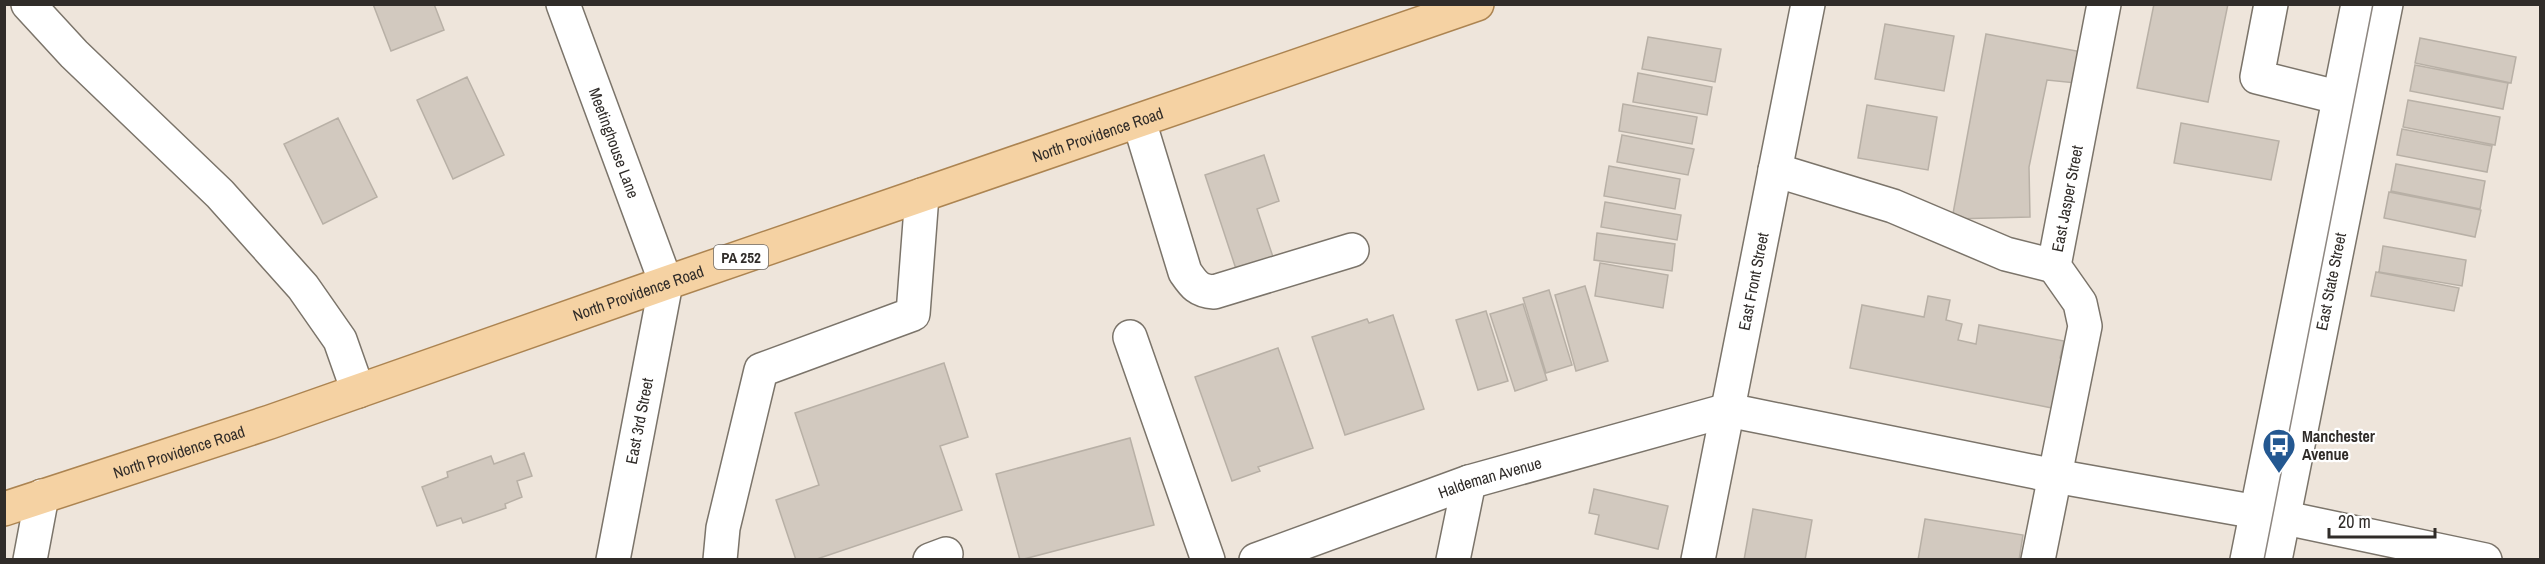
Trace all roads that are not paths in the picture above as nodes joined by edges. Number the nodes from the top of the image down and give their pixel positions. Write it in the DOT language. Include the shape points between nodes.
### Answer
graph roads {
  1 [pos="28,4"];
  2 [pos="563,4"];
  3 [pos="1477,4"];
  4 [pos="1808,4"];
  5 [pos="2104,4"];
  6 [pos="2271,4"];
  7 [pos="2358,4"];
  8 [pos="2386,4"];
  9 [pos="2353,102"];
  10 [pos="1139,121"];
  11 [pos="1775,170"];
  12 [pos="922,195"];
  13 [pos="1352,250"];
  14 [pos="2054,266"];
  15 [pos="666,283"];
  16 [pos="1130,337"];
  17 [pos="358,391"];
  18 [pos="1728,410"];
  19 [pos="2055,476"];
  20 [pos="1469,482"];
  21 [pos="42,496"];
  22 [pos="4,509"];
  23 [pos="2270,515"];
  24 [pos="30,560"];
  25 [pos="613,560"];
  26 [pos="720,560"];
  27 [pos="1208,560"];
  28 [pos="1256,560"];
  29 [pos="1453,560"];
  30 [pos="1698,560"];
  31 [pos="2038,560"];
  32 [pos="2247,560"];
  33 [pos="2276,560"];
  34 [pos="2484,560"];
  1 -- 17 [label="street" via="74,54 220,194 303,287 340,340"];
  2 -- 15 [label="street, Meetinghouse Lane"];
  3 -- 10 [label="main road, North Providence Road / PA 252"];
  4 -- 11 [label="street, East Front Street"];
  5 -- 14 [label="street, East Jasper Street"];
  6 -- 9 [label="street" via="2257,77"];
  7 -- 9 [label="street, East State Street"];
  8 -- 9 [label="street, East State Street"];
  9 -- 23 [label="street, East State Street"];
  10 -- 12 [label="main road, North Providence Road / PA 252"];
  10 -- 13 [label="street" via="1185,272 1195,287 1214,292"];
  11 -- 14 [label="street" via="1893,206 2006,254"];
  11 -- 18 [label="street, East Front Street"];
  12 -- 15 [label="main road, North Providence Road / PA 252"];
  12 -- 26 [label="street" via="913,314 761,370 723,528"];
  14 -- 19 [label="street, East Jasper Street" via="2080,303 2085,326"];
  15 -- 17 [label="main road, North Providence Road / PA 252"];
  15 -- 25 [label="street, East 3rd Street"];
  16 -- 27 [label="street"];
  17 -- 21 [label="main road, North Providence Road / PA 252"];
  18 -- 19 [label="street"];
  18 -- 20 [label="street, Haldeman Avenue"];
  18 -- 30 [label="street, East Front Street"];
  19 -- 23 [label="street"];
  19 -- 31 [label="street, East Jasper Street"];
  20 -- 28 [label="street, Haldeman Avenue"];
  20 -- 29 [label="street"];
  21 -- 22 [label="main road, North Providence Road / PA 252"];
  21 -- 24 [label="street"];
  23 -- 32 [label="street, East State Street"];
  23 -- 33 [label="street, East State Street"];
  23 -- 34 [label="street"];
}
